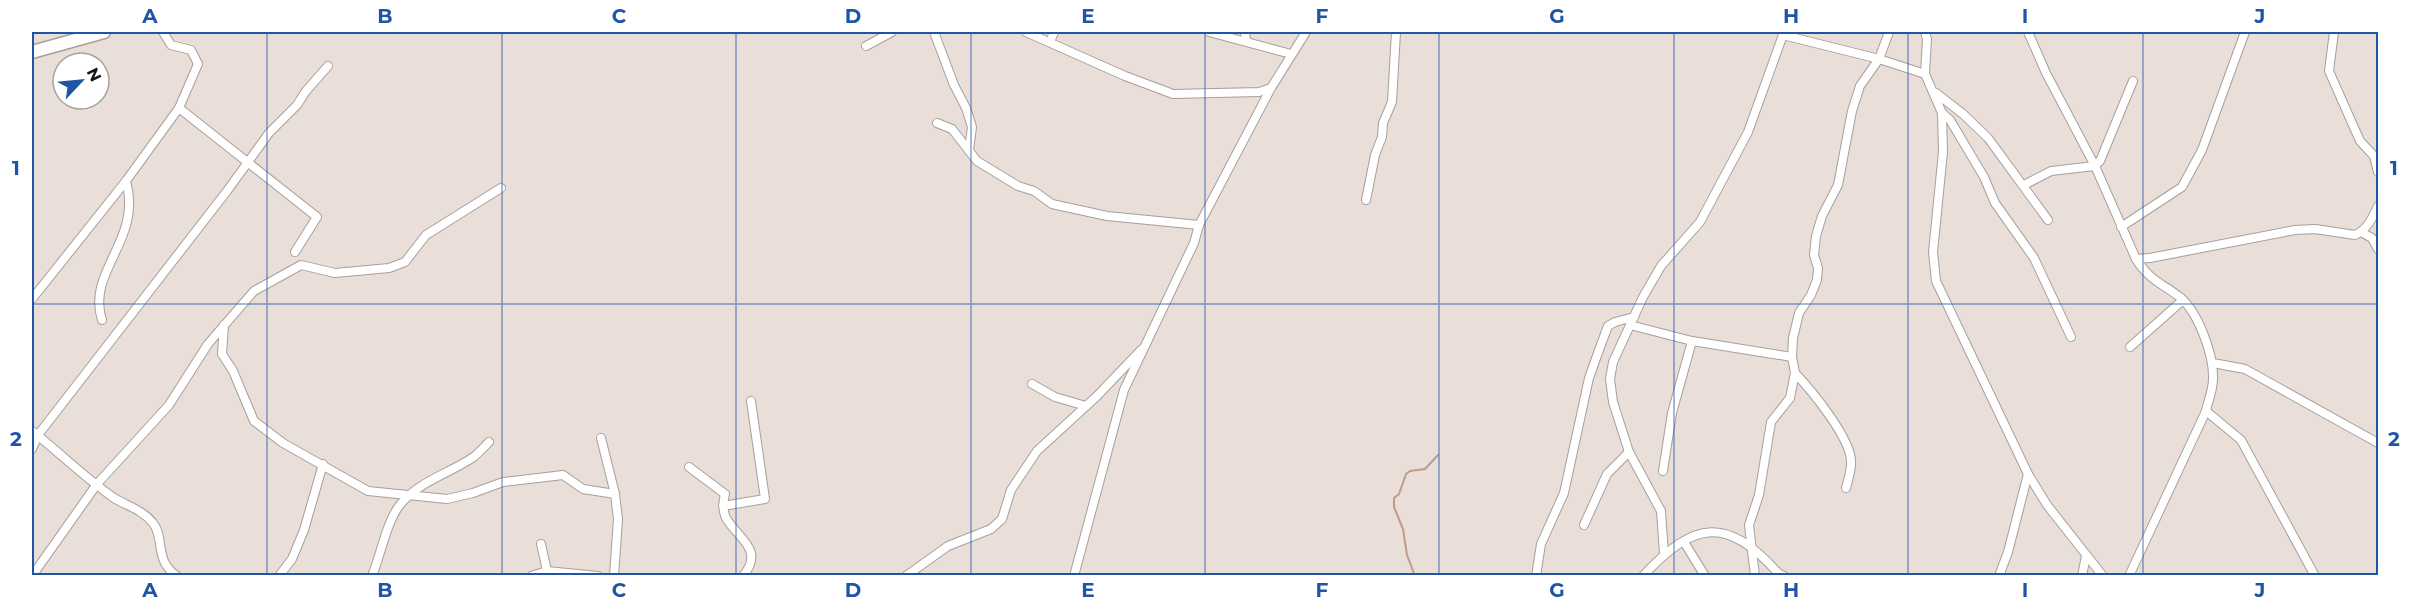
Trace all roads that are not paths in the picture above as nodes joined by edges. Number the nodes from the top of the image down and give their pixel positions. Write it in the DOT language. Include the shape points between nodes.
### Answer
graph roads {
  1 [pos="104,32"];
  2 [pos="163,32"];
  3 [pos="892,32"];
  4 [pos="934,32"];
  5 [pos="1026,32"];
  6 [pos="1054,32"];
  7 [pos="1209,32"];
  8 [pos="1245,32"];
  9 [pos="1306,32"];
  10 [pos="1396,32"];
  11 [pos="1889,32"];
  12 [pos="1925,32"];
  13 [pos="2028,32"];
  14 [pos="2245,32"];
  15 [pos="2334,32"];
  16 [pos="1784,33"];
  17 [pos="1246,40"];
  18 [pos="1050,42"];
  19 [pos="866,46"];
  20 [pos="32,52"];
  21 [pos="1291,54"];
  22 [pos="1879,59"];
  23 [pos="328,66"];
  24 [pos="1925,74"];
  25 [pos="2133,81"];
  26 [pos="1271,88"];
  27 [pos="1934,92"];
  28 [pos="179,108"];
  29 [pos="1942,113"];
  30 [pos="937,123"];
  31 [pos="969,150"];
  32 [pos="247,161"];
  33 [pos="2095,166"];
  34 [pos="2379,172"];
  35 [pos="126,181"];
  36 [pos="2024,185"];
  37 [pos="501,188"];
  38 [pos="1366,200"];
  39 [pos="2379,206"];
  40 [pos="2048,220"];
  41 [pos="1199,225"];
  42 [pos="2121,228"];
  43 [pos="2361,232"];
  44 [pos="2379,249"];
  45 [pos="295,252"];
  46 [pos="2136,259"];
  47 [pos="32,299"];
  48 [pos="2183,300"];
  49 [pos="102,320"];
  50 [pos="1632,321"];
  51 [pos="224,325"];
  52 [pos="2071,337"];
  53 [pos="1692,341"];
  54 [pos="2130,347"];
  55 [pos="1144,348"];
  56 [pos="1792,357"];
  57 [pos="2213,363"];
  58 [pos="1796,373"];
  59 [pos="1032,384"];
  60 [pos="751,401"];
  61 [pos="1086,406"];
  62 [pos="2206,411"];
  63 [pos="35,433"];
  64 [pos="602,438"];
  65 [pos="489,442"];
  66 [pos="2379,443"];
  67 [pos="32,449"];
  68 [pos="1629,452"];
  69 [pos="323,464"];
  70 [pos="689,467"];
  71 [pos="1663,471"];
  72 [pos="2028,474"];
  73 [pos="97,484"];
  74 [pos="1846,488"];
  75 [pos="615,494"];
  76 [pos="408,497"];
  77 [pos="723,506"];
  78 [pos="1584,525"];
  79 [pos="1684,542"];
  80 [pos="541,544"];
  81 [pos="1750,544"];
  82 [pos="1664,554"];
  83 [pos="2086,556"];
  84 [pos="547,572"];
  85 [pos="32,576"];
  86 [pos="177,576"];
  87 [pos="279,576"];
  88 [pos="372,576"];
  89 [pos="531,576"];
  90 [pos="598,576"];
  91 [pos="614,576"];
  92 [pos="743,576"];
  93 [pos="906,576"];
  94 [pos="1074,576"];
  95 [pos="1536,576"];
  96 [pos="1643,576"];
  97 [pos="1706,576"];
  98 [pos="1755,576"];
  99 [pos="1784,576"];
  100 [pos="1999,576"];
  101 [pos="2082,576"];
  102 [pos="2103,576"];
  103 [pos="2129,576"];
  104 [pos="2315,576"];
  1 -- 20 [label="main road"];
  2 -- 28 [label="street" via="171,45 191,50 198,64"];
  3 -- 19 [label="street"];
  4 -- 31 [label="street" via="972,127"];
  5 -- 18 [label="street"];
  6 -- 18 [label="street"];
  7 -- 17 [label="street"];
  8 -- 17 [label="street"];
  9 -- 21 [label="street"];
  10 -- 38 [label="street" via="1392,102 1383,123"];
  11 -- 22 [label="street"];
  12 -- 24 [label="street"];
  13 -- 33 [label="street"];
  14 -- 42 [label="street" via="2202,150 2182,187"];
  15 -- 34 [label="street" via="2329,71 2360,141 2374,156"];
  16 -- 22 [label="street"];
  16 -- 50 [label="street" via="1748,132 1700,222 1661,266"];
  17 -- 21 [label="street"];
  18 -- 26 [label="street" via="1173,94 1259,92"];
  21 -- 26 [label="street"];
  22 -- 24 [label="street"];
  22 -- 56 [label="street" via="1860,86 1852,111 1838,184 1816,236 1817,280 1798,313"];
  23 -- 32 [label="street"];
  24 -- 27 [label="street"];
  25 -- 33 [label="street"];
  26 -- 41 [label="street"];
  27 -- 29 [label="street"];
  27 -- 36 [label="street" via="1988,138"];
  28 -- 32 [label="street"];
  28 -- 35 [label="street"];
  29 -- 52 [label="street" via="1984,177 1995,203 2034,258"];
  29 -- 72 [label="street" via="1943,152 1933,252 1936,281"];
  30 -- 31 [label="street" via="952,129"];
  31 -- 41 [label="street" via="977,161 1052,204 1107,216"];
  32 -- 45 [label="street" via="317,217"];
  32 -- 63 [label="street"];
  33 -- 36 [label="street" via="2051,171"];
  33 -- 42 [label="street"];
  35 -- 47 [label="street"];
  35 -- 49 [label="street" via="130,213 97,295"];
  36 -- 40 [label="street"];
  37 -- 51 [label="street" via="426,235 405,262 389,268 334,273 301,265 254,291"];
  39 -- 43 [label="street"];
  41 -- 55 [label="street"];
  42 -- 46 [label="street"];
  43 -- 44 [label="street" via="2372,238"];
  43 -- 46 [label="street" via="2355,235 2295,230"];
  46 -- 48 [label="street" via="2145,274"];
  48 -- 54 [label="street"];
  48 -- 57 [label="street" via="2198,321"];
  50 -- 53 [label="street"];
  50 -- 68 [label="street" via="1613,362 1611,379 1613,402"];
  50 -- 95 [label="street" via="1608,326 1589,378 1563,493 1541,544"];
  51 -- 69 [label="street" via="222,354 254,421 283,443"];
  51 -- 73 [label="street" via="192,366 169,405"];
  53 -- 56 [label="street"];
  53 -- 71 [label="street" via="1672,414"];
  55 -- 61 [label="street"];
  55 -- 94 [label="street" via="1124,390"];
  56 -- 58 [label="street"];
  57 -- 62 [label="street"];
  57 -- 66 [label="street" via="2245,369"];
  58 -- 74 [label="street" via="1848,443 1852,462"];
  58 -- 81 [label="street" via="1790,398 1771,423 1759,495 1749,525"];
  59 -- 61 [label="street" via="1055,397"];
  60 -- 77 [label="street" via="765,499"];
  61 -- 93 [label="street" via="1037,451 1011,490 1002,519 991,529 948,546"];
  62 -- 103 [label="street"];
  62 -- 104 [label="street" via="2241,440"];
  63 -- 67 [label="street"];
  63 -- 73 [label="street"];
  64 -- 75 [label="street"];
  65 -- 76 [label="street" via="473,457 431,479"];
  68 -- 78 [label="street" via="1607,474"];
  68 -- 82 [label="street" via="1661,511"];
  69 -- 76 [label="street" via="368,491"];
  69 -- 87 [label="street" via="304,530 292,559"];
  70 -- 77 [label="street" via="725,494"];
  72 -- 83 [label="street"];
  72 -- 100 [label="street"];
  73 -- 85 [label="street"];
  73 -- 86 [label="street" via="154,524 162,556 169,571"];
  75 -- 76 [label="street" via="583,489 563,476 503,482 447,499"];
  75 -- 91 [label="street" via="618,519"];
  76 -- 88 [label="street" via="388,524"];
  77 -- 92 [label="street" via="726,518 753,556"];
  79 -- 81 [label="street" via="1711,531"];
  79 -- 82 [label="street"];
  79 -- 97 [label="street"];
  80 -- 84 [label="street"];
  81 -- 98 [label="street"];
  81 -- 99 [label="street"];
  82 -- 96 [label="street"];
  83 -- 101 [label="street"];
  83 -- 102 [label="street"];
  84 -- 89 [label="street"];
  84 -- 90 [label="street"];
}
